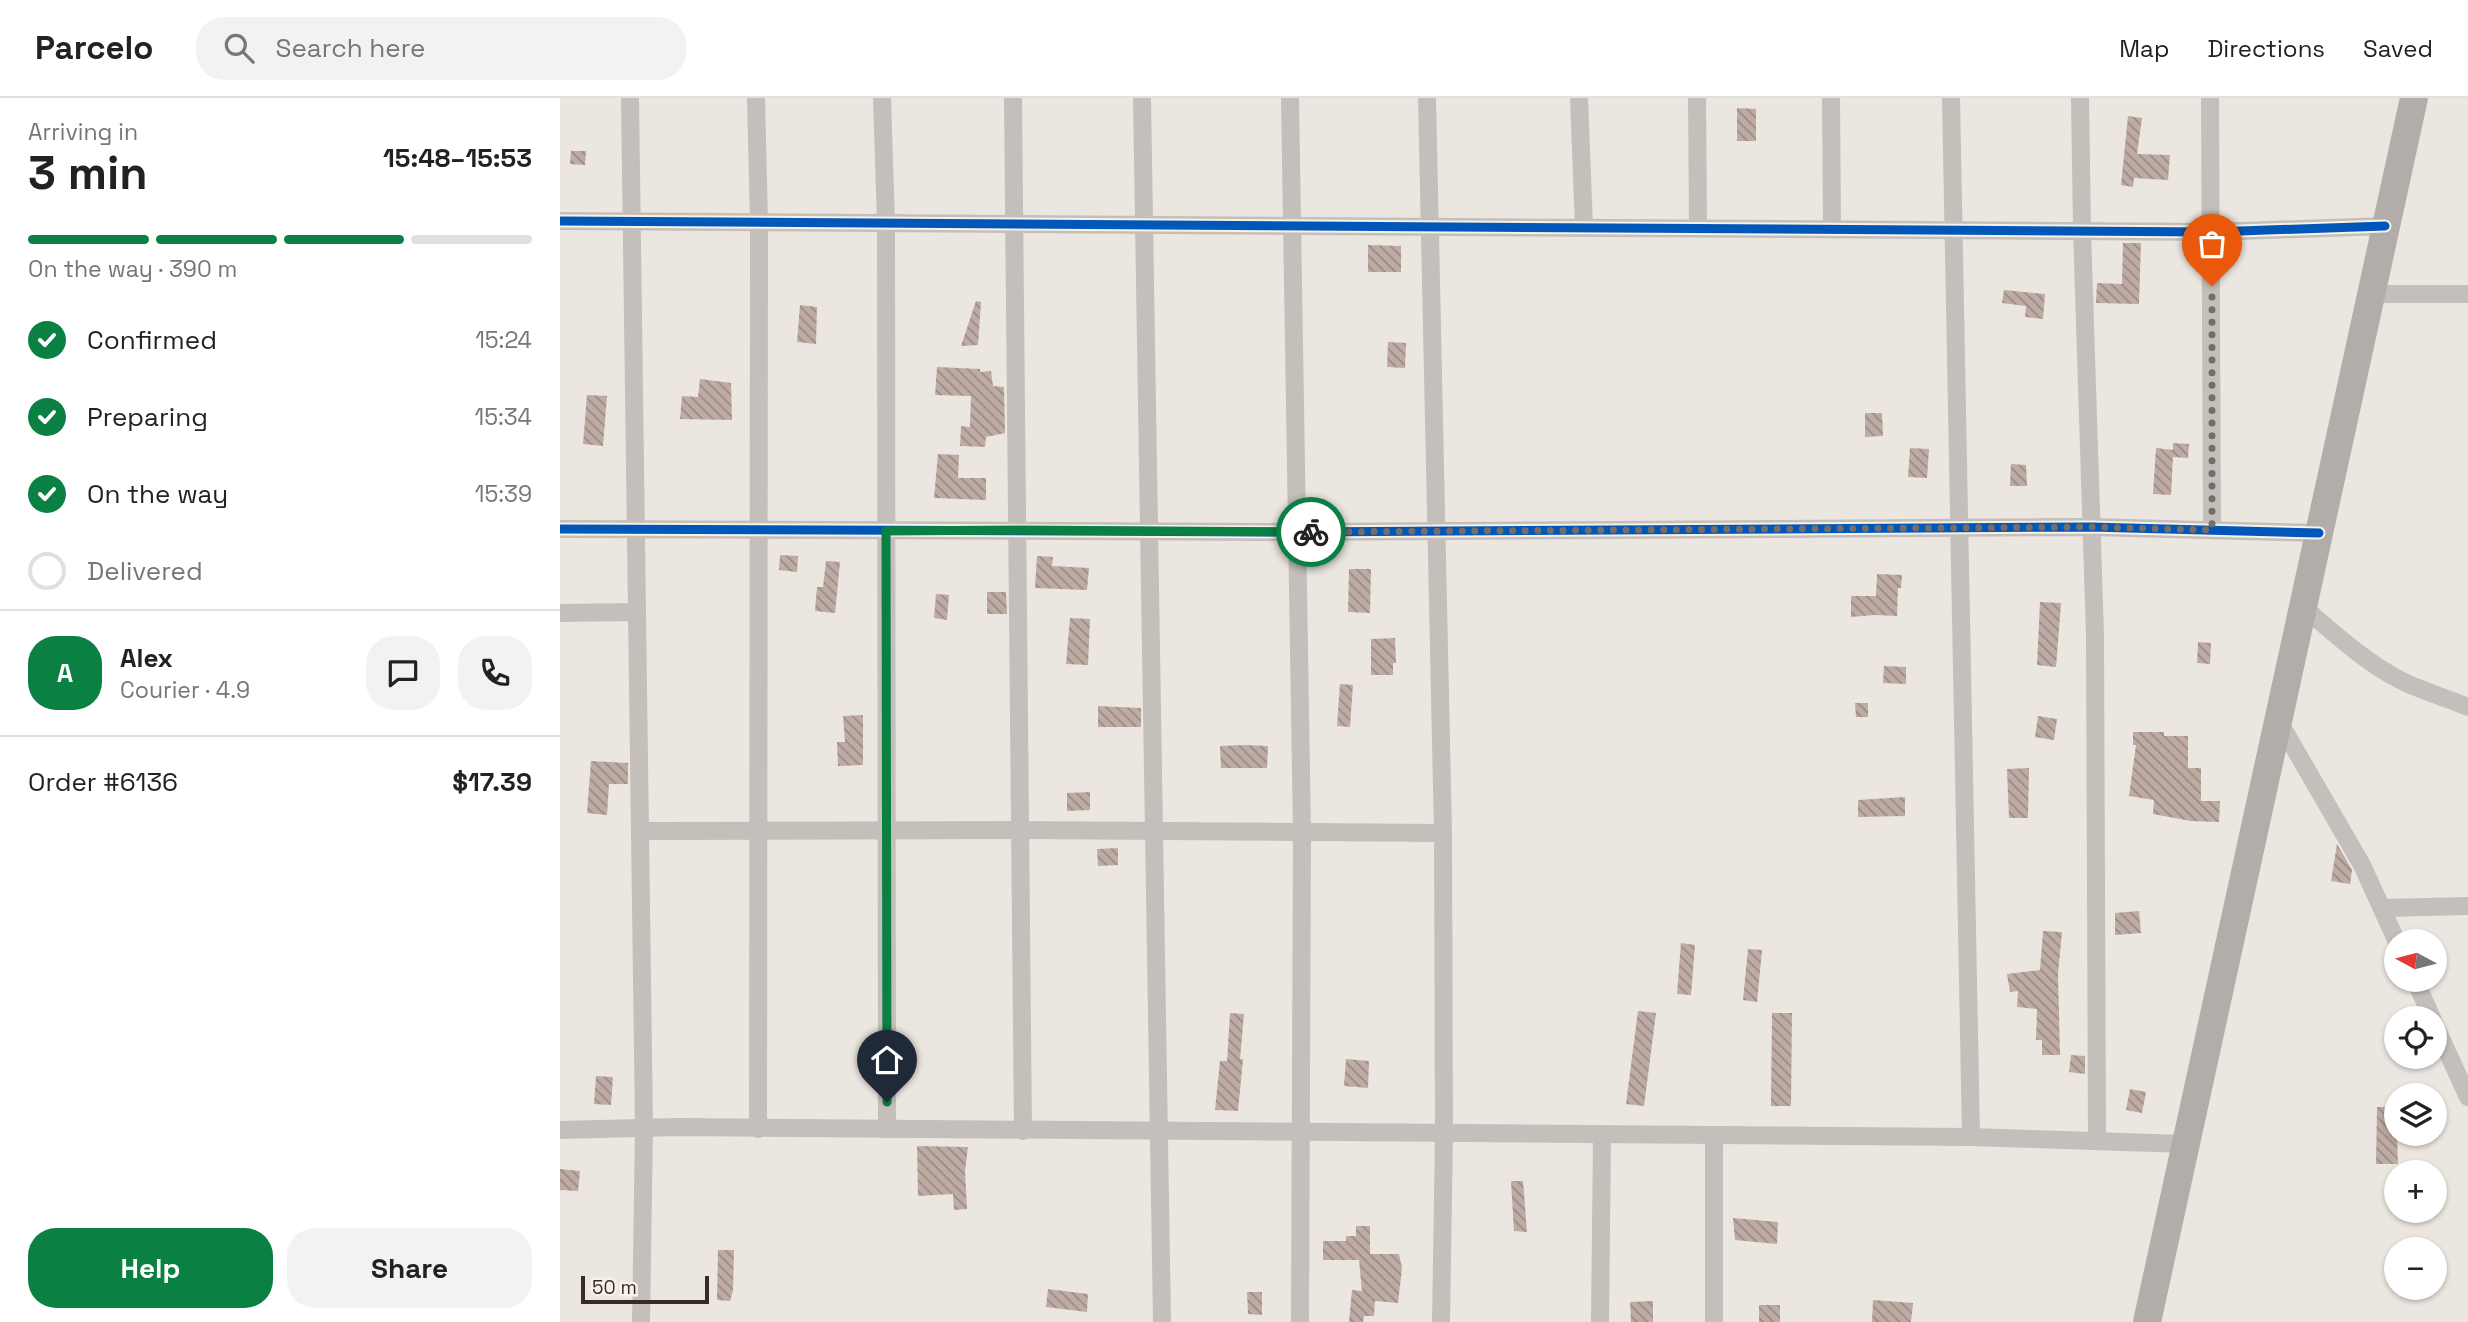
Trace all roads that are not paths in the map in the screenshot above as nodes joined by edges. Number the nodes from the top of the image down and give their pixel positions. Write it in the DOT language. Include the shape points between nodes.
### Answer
graph roads {
  1 [pos="630,98"];
  2 [pos="756,98"];
  3 [pos="883,98"];
  4 [pos="1013,98"];
  5 [pos="1142,98"];
  6 [pos="1290,98"];
  7 [pos="1427,98"];
  8 [pos="1579,98"];
  9 [pos="1697,98"];
  10 [pos="1831,98"];
  11 [pos="1951,98"];
  12 [pos="2080,98"];
  13 [pos="2210,98"];
  14 [pos="2414,98"];
  15 [pos="560,220"];
  16 [pos="630,222"];
  17 [pos="759,222"];
  18 [pos="886,223"];
  19 [pos="1014,224"];
  20 [pos="1143,225"];
  21 [pos="1292,225"];
  22 [pos="1428,226"];
  23 [pos="2385,226"];
  24 [pos="1584,227"];
  25 [pos="1698,228"];
  26 [pos="1832,228"];
  27 [pos="1952,229"];
  28 [pos="2082,230"];
  29 [pos="2212,232"];
  30 [pos="2468,294"];
  31 [pos="2369,295"];
  32 [pos="1958,527"];
  33 [pos="2091,527"];
  34 [pos="560,529"];
  35 [pos="635,529"];
  36 [pos="758,530"];
  37 [pos="1017,530"];
  38 [pos="1150,530"];
  39 [pos="2212,530"];
  40 [pos="886,531"];
  41 [pos="1436,531"];
  42 [pos="1297,532"];
  43 [pos="2319,533"];
  44 [pos="2303,607"];
  45 [pos="636,612"];
  46 [pos="560,613"];
  47 [pos="2468,707"];
  48 [pos="2278,720"];
  49 [pos="1020,830"];
  50 [pos="640,831"];
  51 [pos="758,831"];
  52 [pos="887,831"];
  53 [pos="1155,831"];
  54 [pos="1443,833"];
  55 [pos="1302,834"];
  56 [pos="2468,906"];
  57 [pos="2382,908"];
  58 [pos="2391,929"];
  59 [pos="2447,1051"];
  60 [pos="2468,1097"];
  61 [pos="644,1127"];
  62 [pos="758,1129"];
  63 [pos="887,1129"];
  64 [pos="560,1130"];
  65 [pos="1023,1131"];
  66 [pos="1161,1132"];
  67 [pos="1299,1133"];
  68 [pos="1444,1134"];
  69 [pos="1602,1135"];
  70 [pos="1714,1135"];
  71 [pos="1971,1136"];
  72 [pos="2097,1140"];
  73 [pos="2185,1144"];
  74 [pos="641,1322"];
  75 [pos="1162,1322"];
  76 [pos="1300,1322"];
  77 [pos="1441,1322"];
  78 [pos="1600,1322"];
  79 [pos="1714,1322"];
  80 [pos="2147,1322"];
  1 -- 16 [label="street"];
  2 -- 17 [label="street"];
  3 -- 18 [label="street"];
  4 -- 19 [label="street"];
  5 -- 20 [label="street"];
  6 -- 21 [label="street"];
  7 -- 22 [label="street"];
  8 -- 24 [label="street"];
  9 -- 25 [label="street"];
  10 -- 26 [label="street"];
  11 -- 27 [label="street"];
  12 -- 28 [label="street"];
  13 -- 29 [label="street"];
  14 -- 23 [label="main road"];
  15 -- 16 [label="street"];
  16 -- 17 [label="street"];
  16 -- 35 [label="street"];
  17 -- 18 [label="street"];
  17 -- 36 [label="street"];
  18 -- 19 [label="street"];
  18 -- 40 [label="street"];
  19 -- 20 [label="street"];
  19 -- 37 [label="street"];
  20 -- 21 [label="street"];
  20 -- 38 [label="street"];
  21 -- 22 [label="street"];
  21 -- 42 [label="street"];
  22 -- 24 [label="street"];
  22 -- 41 [label="street"];
  23 -- 29 [label="street"];
  23 -- 31 [label="main road"];
  24 -- 25 [label="street"];
  25 -- 26 [label="street"];
  26 -- 27 [label="street"];
  27 -- 28 [label="street"];
  27 -- 32 [label="street"];
  28 -- 29 [label="street"];
  28 -- 33 [label="street"];
  29 -- 39 [label="street"];
  30 -- 31 [label="street"];
  31 -- 43 [label="main road"];
  32 -- 33 [label="street"];
  32 -- 41 [label="street"];
  32 -- 71 [label="street"];
  33 -- 39 [label="street"];
  33 -- 72 [label="street"];
  34 -- 35 [label="street"];
  35 -- 36 [label="street"];
  35 -- 45 [label="street"];
  36 -- 40 [label="street"];
  36 -- 51 [label="street"];
  37 -- 38 [label="street"];
  37 -- 40 [label="street"];
  37 -- 49 [label="street"];
  38 -- 42 [label="street"];
  38 -- 53 [label="street"];
  39 -- 43 [label="street"];
  40 -- 52 [label="street"];
  41 -- 42 [label="street"];
  41 -- 54 [label="street"];
  42 -- 55 [label="street"];
  43 -- 44 [label="main road"];
  44 -- 47 [label="street" via="2403,682"];
  44 -- 48 [label="main road"];
  45 -- 46 [label="street"];
  45 -- 50 [label="street"];
  48 -- 57 [label="street"];
  48 -- 73 [label="main road"];
  49 -- 52 [label="street"];
  49 -- 53 [label="street"];
  49 -- 65 [label="street"];
  50 -- 51 [label="street"];
  50 -- 61 [label="street"];
  51 -- 52 [label="street"];
  51 -- 62 [label="street"];
  52 -- 63 [label="street"];
  53 -- 55 [label="street"];
  53 -- 66 [label="street"];
  54 -- 55 [label="street"];
  54 -- 68 [label="street"];
  55 -- 67 [label="street"];
  56 -- 57 [label="street"];
  57 -- 58 [label="street"];
  59 -- 60 [label="street"];
  61 -- 62 [label="street"];
  61 -- 64 [label="street"];
  61 -- 74 [label="street"];
  62 -- 63 [label="street"];
  63 -- 65 [label="street"];
  65 -- 66 [label="street"];
  66 -- 67 [label="street"];
  66 -- 75 [label="street"];
  67 -- 68 [label="street"];
  67 -- 76 [label="street"];
  68 -- 69 [label="street"];
  68 -- 77 [label="street"];
  69 -- 70 [label="street"];
  69 -- 78 [label="street"];
  70 -- 71 [label="street"];
  70 -- 79 [label="street"];
  71 -- 72 [label="street"];
  72 -- 73 [label="street"];
  73 -- 80 [label="main road"];
}
